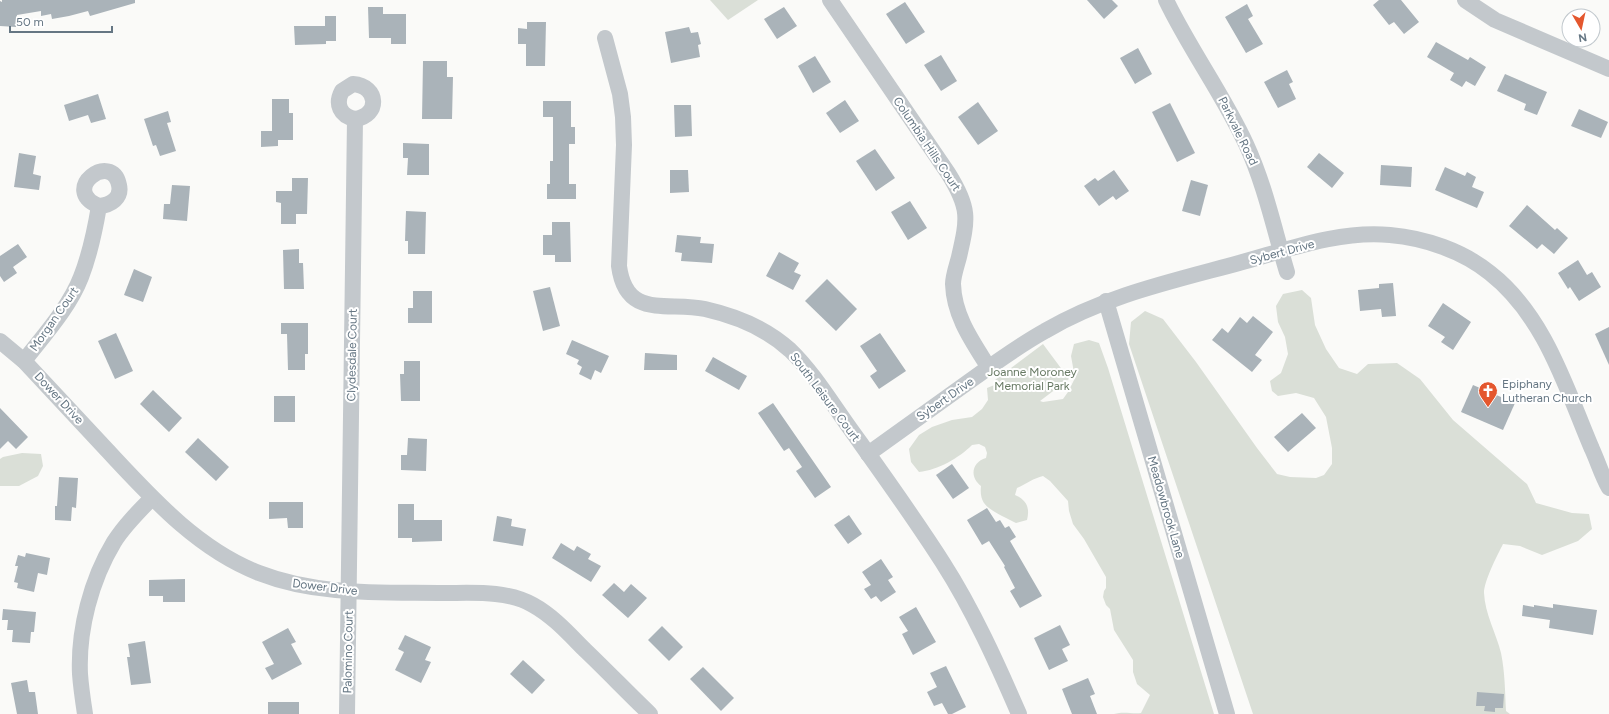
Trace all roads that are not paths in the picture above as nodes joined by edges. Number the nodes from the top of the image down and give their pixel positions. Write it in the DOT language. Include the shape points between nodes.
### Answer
graph roads {
  1 [pos="830,0"];
  2 [pos="1166,0"];
  3 [pos="1465,0"];
  4 [pos="605,38"];
  5 [pos="1609,69"];
  6 [pos="355,119"];
  7 [pos="99,206"];
  8 [pos="1281,252"];
  9 [pos="1287,272"];
  10 [pos="1106,301"];
  11 [pos="0,341"];
  12 [pos="24,361"];
  13 [pos="989,368"];
  14 [pos="868,454"];
  15 [pos="1609,488"];
  16 [pos="152,498"];
  17 [pos="348,591"];
  18 [pos="84,714"];
  19 [pos="347,714"];
  20 [pos="650,714"];
  21 [pos="1019,714"];
  22 [pos="1227,714"];
  1 -- 13 [label="street, Columbia Hills Court" via="961,193 966,215 953,283 956,304 964,329"];
  2 -- 8 [label="street, Parkvale Road" via="1246,143 1258,172"];
  3 -- 5 [label="street" via="1494,20"];
  4 -- 14 [label="street, South Leisure Court" via="619,88 623,118 619,266 625,290 632,297 648,304 702,308 729,315 774,337 804,366"];
  6 -- 17 [label="street, Clydesdale Court"];
  7 -- 12 [label="street, Morgan Court" via="81,278 47,332"];
  8 -- 9 [label="street, Parkvale Road"];
  8 -- 10 [label="street, Sybert Drive"];
  8 -- 15 [label="street, Sybert Drive" via="1332,239 1360,235 1389,235 1417,239 1447,249 1489,272 1520,303 1540,331"];
  10 -- 13 [label="street, Sybert Drive" via="1044,331"];
  10 -- 22 [label="street, Meadowbrook Lane"];
  11 -- 12 [label="street, Dower Drive"];
  12 -- 16 [label="street, Dower Drive"];
  13 -- 14 [label="street, Sybert Drive"];
  14 -- 21 [label="street, South Leisure Court" via="943,564 986,642"];
  16 -- 17 [label="street, Dower Drive" via="196,536 236,563 311,588"];
  16 -- 18 [label="street" via="131,519 114,542 92,593 81,644 80,674"];
  17 -- 19 [label="street, Palomino Court"];
  17 -- 20 [label="street, Dower Drive" via="478,593 500,595 532,605 566,631"];
}
